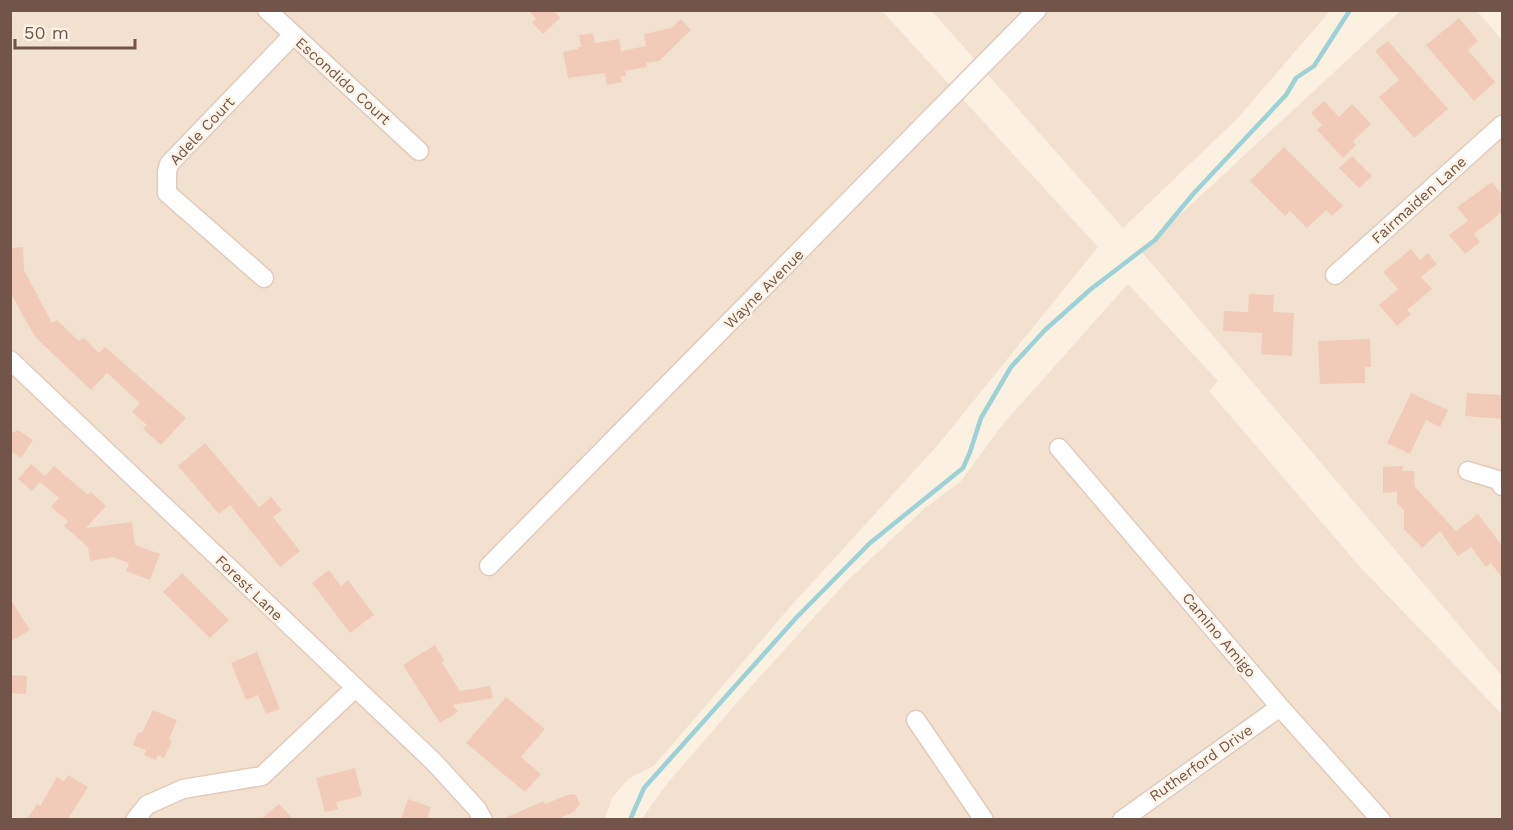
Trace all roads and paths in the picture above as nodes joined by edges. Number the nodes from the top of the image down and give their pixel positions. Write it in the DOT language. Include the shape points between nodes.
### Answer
graph roads {
  1 [pos="267,10"];
  2 [pos="1037,10"];
  3 [pos="292,36"];
  4 [pos="1503,125"];
  5 [pos="419,151"];
  6 [pos="1335,275"];
  7 [pos="264,278"];
  8 [pos="10,360"];
  9 [pos="1059,448"];
  10 [pos="1468,471"];
  11 [pos="1503,486"];
  12 [pos="489,566"];
  13 [pos="355,688"];
  14 [pos="1280,707"];
  15 [pos="916,720"];
  16 [pos="135,819"];
  17 [pos="483,819"];
  18 [pos="984,819"];
  19 [pos="1122,819"];
  20 [pos="1381,819"];
  1 -- 3 [label="street, Escondido Court"];
  2 -- 12 [label="street, Wayne Avenue"];
  3 -- 5 [label="street, Escondido Court"];
  3 -- 7 [label="street, Adele Court" via="169,164 167,172 167,193"];
  4 -- 6 [label="street, Fairmaiden Lane"];
  8 -- 13 [label="street, Forest Lane"];
  9 -- 14 [label="street, Camino Amigo"];
  10 -- 11 [label="street" via="1498,480"];
  13 -- 16 [label="street" via="262,776 183,789 147,805"];
  13 -- 17 [label="street, Forest Lane" via="433,761"];
  14 -- 19 [label="street, Rutherford Drive"];
  14 -- 20 [label="street, Camino Amigo"];
  15 -- 18 [label="street"];
}
